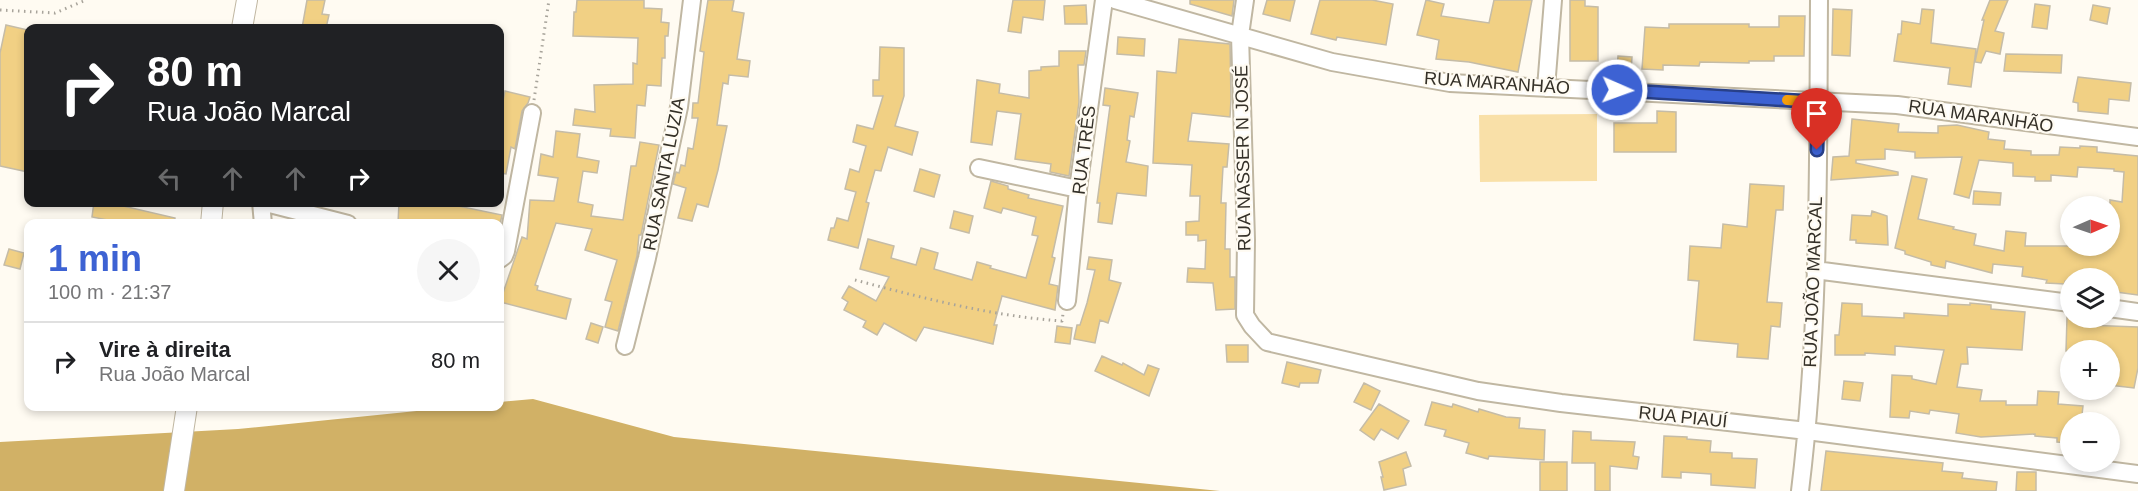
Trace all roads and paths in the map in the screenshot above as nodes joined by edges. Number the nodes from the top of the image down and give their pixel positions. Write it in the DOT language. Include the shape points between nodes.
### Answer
graph roads {
  1 [pos="86,0"];
  2 [pos="247,0"];
  3 [pos="549,0"];
  4 [pos="692,0"];
  5 [pos="1104,0"];
  6 [pos="1115,0"];
  7 [pos="1245,0"];
  8 [pos="1553,0"];
  9 [pos="1819,0"];
  10 [pos="0,10"];
  11 [pos="243,24"];
  12 [pos="1240,35"];
  13 [pos="1546,88"];
  14 [pos="1818,102"];
  15 [pos="531,113"];
  16 [pos="2138,137"];
  17 [pos="980,168"];
  18 [pos="1078,189"];
  19 [pos="281,207"];
  20 [pos="328,219"];
  21 [pos="504,256"];
  22 [pos="1815,270"];
  23 [pos="855,280"];
  24 [pos="1066,301"];
  25 [pos="2060,302"];
  26 [pos="2120,310"];
  27 [pos="2138,312"];
  28 [pos="1245,315"];
  29 [pos="625,346"];
  30 [pos="185,411"];
  31 [pos="1808,431"];
  32 [pos="2138,473"];
  33 [pos="174,491"];
  34 [pos="1800,491"];
  35 [pos="2135,491"];
  1 -- 10 [label="path" via="55,13"];
  2 -- 11 [label="main road"];
  3 -- 15 [label="path"];
  4 -- 29 [label="street, RUA SANTA LUZIA" via="679,107"];
  5 -- 18 [label="street, RUA TRÊS"];
  6 -- 12 [label="street, RUA MARANHÃO"];
  7 -- 12 [label="street, RUA NASSER N JOSÉ"];
  8 -- 13 [label="street"];
  9 -- 14 [label="street, RUA JOÃO MARCAL"];
  12 -- 13 [label="street, RUA MARANHÃO" via="1332,62 1384,72 1450,82"];
  12 -- 28 [label="street, RUA NASSER N JOSÉ"];
  13 -- 14 [label="street, RUA MARANHÃO"];
  14 -- 16 [label="street, RUA MARANHÃO" via="1897,105"];
  14 -- 22 [label="street, RUA JOÃO MARCAL"];
  15 -- 21 [label="street"];
  17 -- 18 [label="street"];
  18 -- 24 [label="street, RUA TRÊS"];
  19 -- 20 [label="street"];
  22 -- 25 [label="street"];
  22 -- 31 [label="street, RUA JOÃO MARCAL"];
  23 -- 24 [label="path" via="974,310 1028,319 1062,321"];
  26 -- 27 [label="street"];
  28 -- 31 [label="street, RUA PIAUÍ" via="1267,342 1478,391"];
  30 -- 33 [label="main road"];
  31 -- 32 [label="street, RUA PIAUÍ"];
  31 -- 34 [label="street, RUA JOÃO MARCAL"];
  32 -- 35 [label="street"];
}
